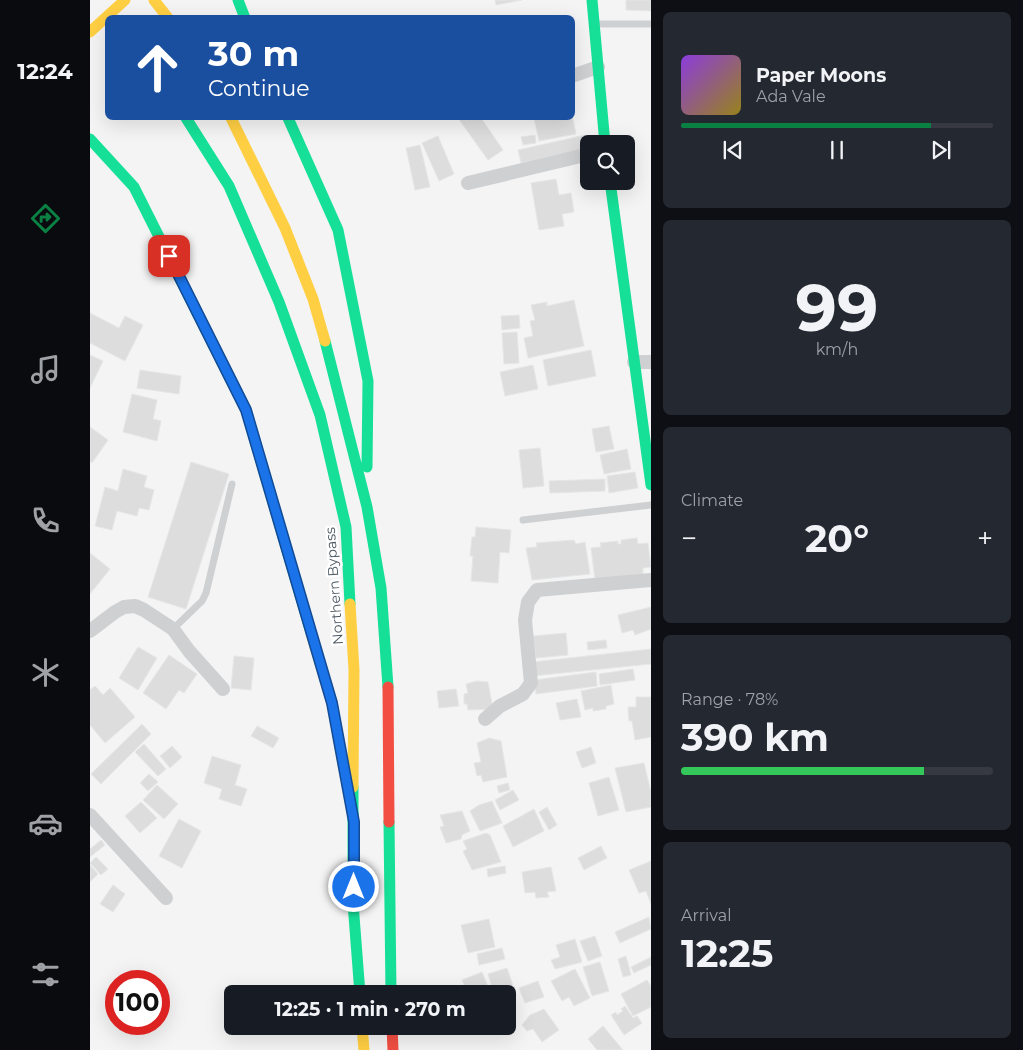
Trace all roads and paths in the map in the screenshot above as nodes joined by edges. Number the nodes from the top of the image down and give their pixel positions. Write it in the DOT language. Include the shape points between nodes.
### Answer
graph roads {
  1 [pos="105,0"];
  2 [pos="125,0"];
  3 [pos="154,0"];
  4 [pos="238,0"];
  5 [pos="592,0"];
  6 [pos="109,15"];
  7 [pos="115,15"];
  8 [pos="166,15"];
  9 [pos="244,15"];
  10 [pos="105,18"];
  11 [pos="650,24"];
  12 [pos="594,28"];
  13 [pos="90,32"];
  14 [pos="598,67"];
  15 [pos="575,75"];
  16 [pos="187,120"];
  17 [pos="232,120"];
  18 [pos="289,120"];
  19 [pos="604,135"];
  20 [pos="90,140"];
  21 [pos="580,156"];
  22 [pos="468,183"];
  23 [pos="611,190"];
  24 [pos="634,362"];
  25 [pos="650,362"];
  26 [pos="232,484"];
  27 [pos="650,485"];
  28 [pos="650,505"];
  29 [pos="367,507"];
  30 [pos="523,520"];
  31 [pos="650,580"];
  32 [pos="173,629"];
  33 [pos="90,631"];
  34 [pos="223,689"];
  35 [pos="485,719"];
  36 [pos="90,815"];
  37 [pos="354,822"];
  38 [pos="166,898"];
  39 [pos="359,985"];
  40 [pos="391,985"];
  41 [pos="363,1035"];
  42 [pos="392,1035"];
  43 [pos="364,1050"];
  44 [pos="393,1050"];
  1 -- 7 [label="main road"];
  2 -- 6 [label="main road, bridge"];
  3 -- 8 [label="main road"];
  4 -- 9 [label="main road"];
  5 -- 12 [label="main road"];
  10 -- 13 [label="main road, bridge"];
  11 -- 12 [label="lane"];
  12 -- 14 [label="main road"];
  14 -- 15 [label="street"];
  14 -- 19 [label="main road"];
  16 -- 37 [label="main road, Northern Bypass" via="229,186 279,302 320,415 346,527 354,670"];
  17 -- 29 [label="main road" via="285,228 313,299"];
  18 -- 29 [label="main road" via="338,230 368,381"];
  20 -- 37 [label="main road" via="134,187 246,410 332,703"];
  21 -- 22 [label="street"];
  23 -- 24 [label="main road"];
  24 -- 25 [label="street"];
  24 -- 27 [label="main road"];
  26 -- 32 [label="lane" via="206,593"];
  28 -- 30 [label="lane"];
  29 -- 40 [label="main road" via="381,588 388,689"];
  31 -- 35 [label="street" via="537,590 528,602 525,620 531,683 523,694 500,706"];
  32 -- 33 [label="street" via="135,606 115,612"];
  32 -- 34 [label="street"];
  36 -- 38 [label="street"];
  37 -- 39 [label="main road, Northern Bypass" via="353,903"];
  41 -- 43 [label="main road"];
  42 -- 44 [label="main road"];
}
